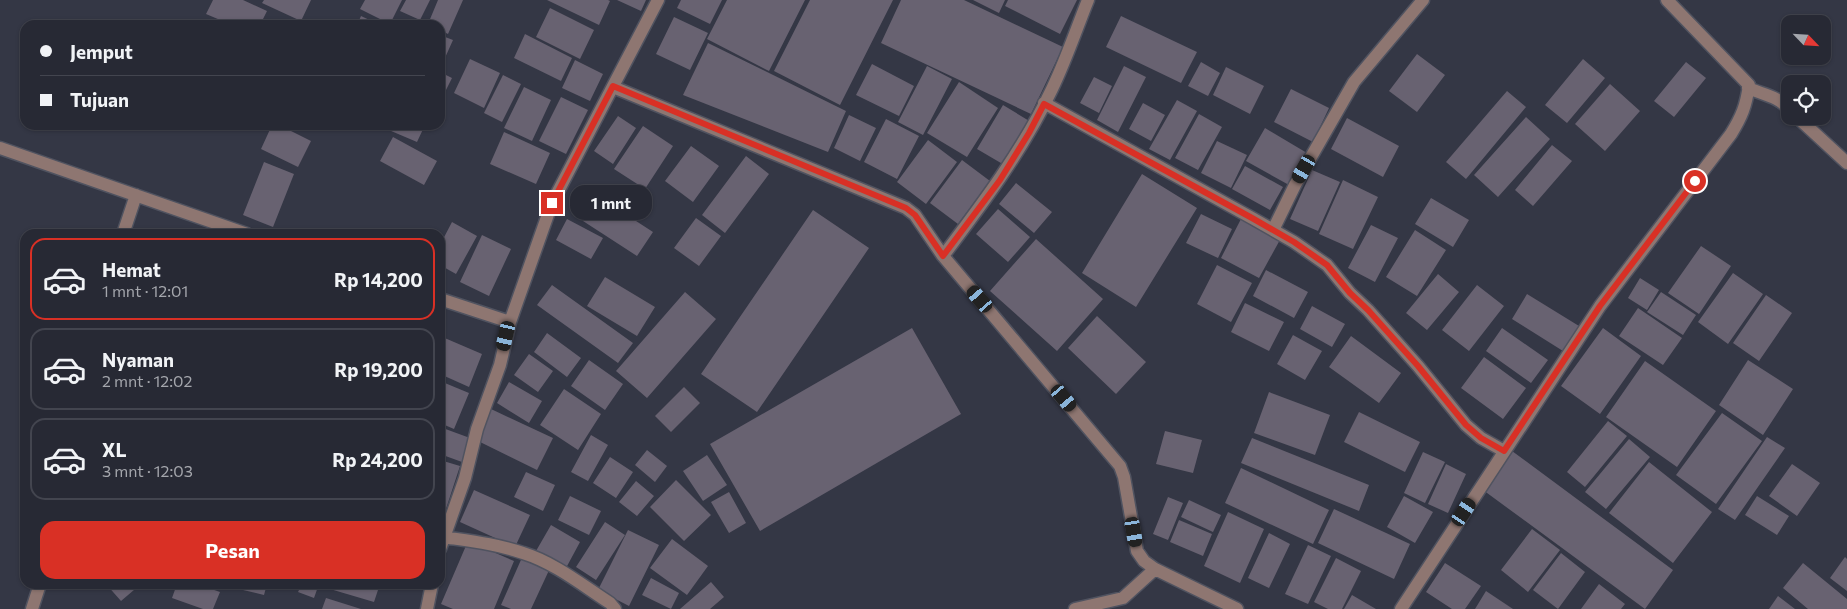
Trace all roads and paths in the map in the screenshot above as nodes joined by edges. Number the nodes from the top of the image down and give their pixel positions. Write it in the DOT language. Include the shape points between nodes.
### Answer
graph roads {
  1 [pos="658,0"];
  2 [pos="1088,0"];
  3 [pos="1423,0"];
  4 [pos="1667,0"];
  5 [pos="613,86"];
  6 [pos="1748,88"];
  7 [pos="1781,102"];
  8 [pos="1044,104"];
  9 [pos="1806,125"];
  10 [pos="0,148"];
  11 [pos="1847,163"];
  12 [pos="136,195"];
  13 [pos="126,229"];
  14 [pos="233,229"];
  15 [pos="1273,230"];
  16 [pos="943,256"];
  17 [pos="445,301"];
  18 [pos="510,322"];
  19 [pos="1504,451"];
  20 [pos="445,535"];
  21 [pos="445,543"];
  22 [pos="1155,569"];
  23 [pos="38,589"];
  24 [pos="431,589"];
  25 [pos="32,609"];
  26 [pos="427,609"];
  27 [pos="615,609"];
  28 [pos="1075,609"];
  29 [pos="1237,609"];
  30 [pos="1402,609"];
  1 -- 5 [label="street"];
  2 -- 8 [label="street"];
  3 -- 15 [label="street" via="1354,82"];
  4 -- 6 [label="street" via="1738,72"];
  5 -- 16 [label="street" via="906,208 915,215"];
  5 -- 18 [label="street" via="552,203"];
  6 -- 7 [label="street"];
  6 -- 19 [label="street" via="1747,101 1731,134 1600,306"];
  8 -- 15 [label="street"];
  8 -- 16 [label="street" via="1000,180"];
  9 -- 11 [label="street"];
  10 -- 12 [label="street"];
  12 -- 13 [label="street"];
  12 -- 14 [label="street"];
  15 -- 19 [label="street" via="1327,265 1466,425"];
  16 -- 22 [label="street" via="1120,466 1138,551 1144,561"];
  17 -- 18 [label="street"];
  18 -- 20 [label="street" via="500,365"];
  19 -- 30 [label="street"];
  21 -- 27 [label="street" via="499,546 525,553 556,568"];
  22 -- 28 [label="street" via="1123,598"];
  22 -- 29 [label="street"];
  23 -- 25 [label="street"];
  24 -- 26 [label="street"];
}
